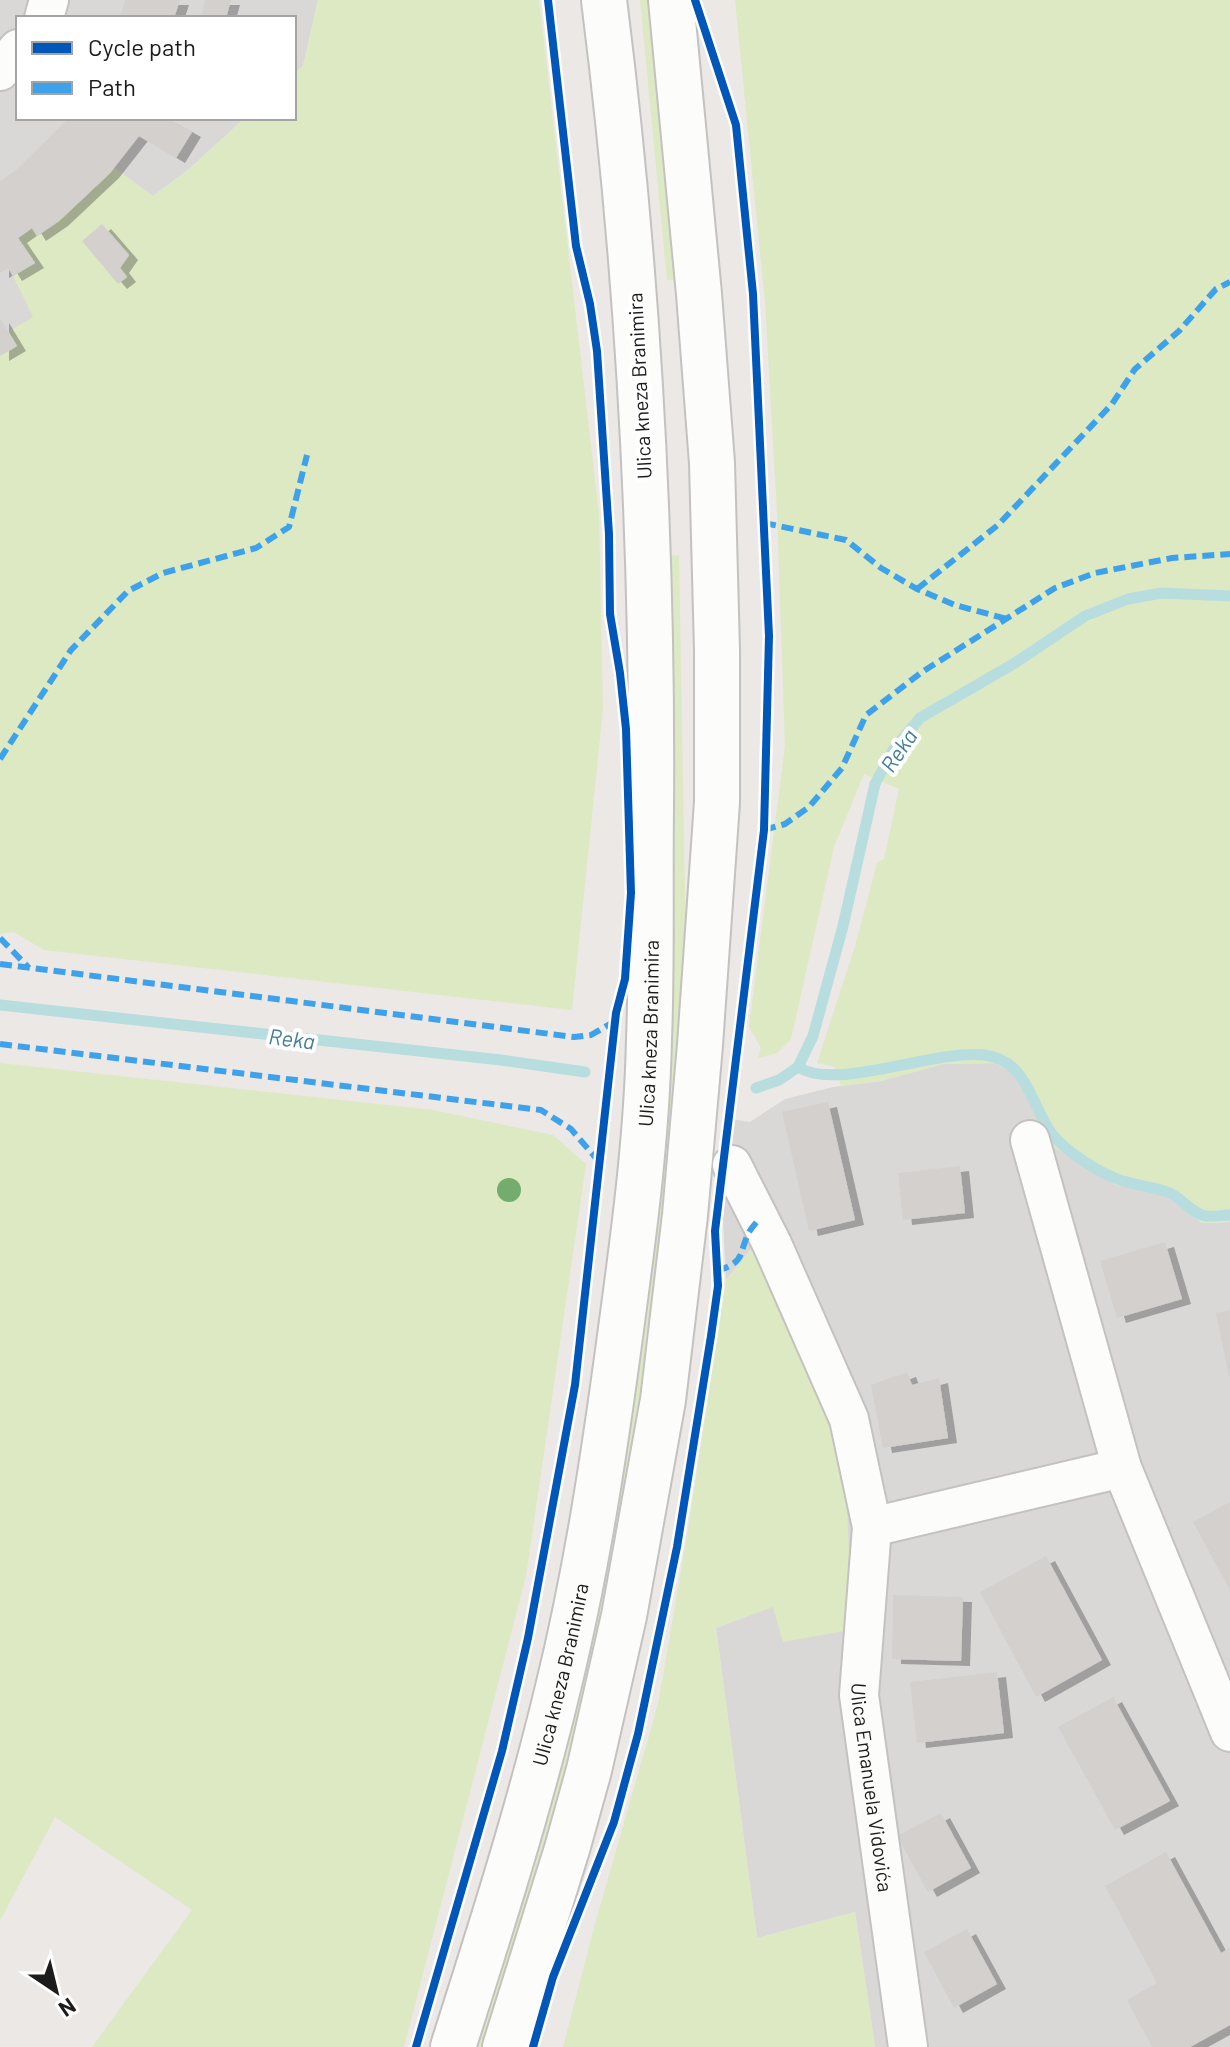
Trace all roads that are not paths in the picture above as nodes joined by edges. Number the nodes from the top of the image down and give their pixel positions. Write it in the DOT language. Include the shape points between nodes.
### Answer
graph roads {
  1 [pos="604,0"];
  2 [pos="671,0"];
  3 [pos="16,51"];
  4 [pos="0,71"];
  5 [pos="1030,1140"];
  6 [pos="732,1165"];
  7 [pos="1122,1468"];
  8 [pos="872,1527"];
  9 [pos="1230,1732"];
  10 [pos="453,2047"];
  11 [pos="505,2047"];
  12 [pos="908,2047"];
  1 -- 10 [label="street, Ulica kneza Branimira" via="634,299 645,483 652,712 647,1073 631,1258 577,1602 514,1854"];
  2 -- 11 [label="street" via="712,463 717,802 700,1045 663,1400 624,1616 589,1770"];
  3 -- 4 [label="street"];
  5 -- 7 [label="street"];
  6 -- 8 [label="street, Ulica Emanuela Vidovića" via="849,1419"];
  7 -- 8 [label="street"];
  7 -- 9 [label="street"];
  8 -- 12 [label="street, Ulica Emanuela Vidovića" via="859,1695"];
}
